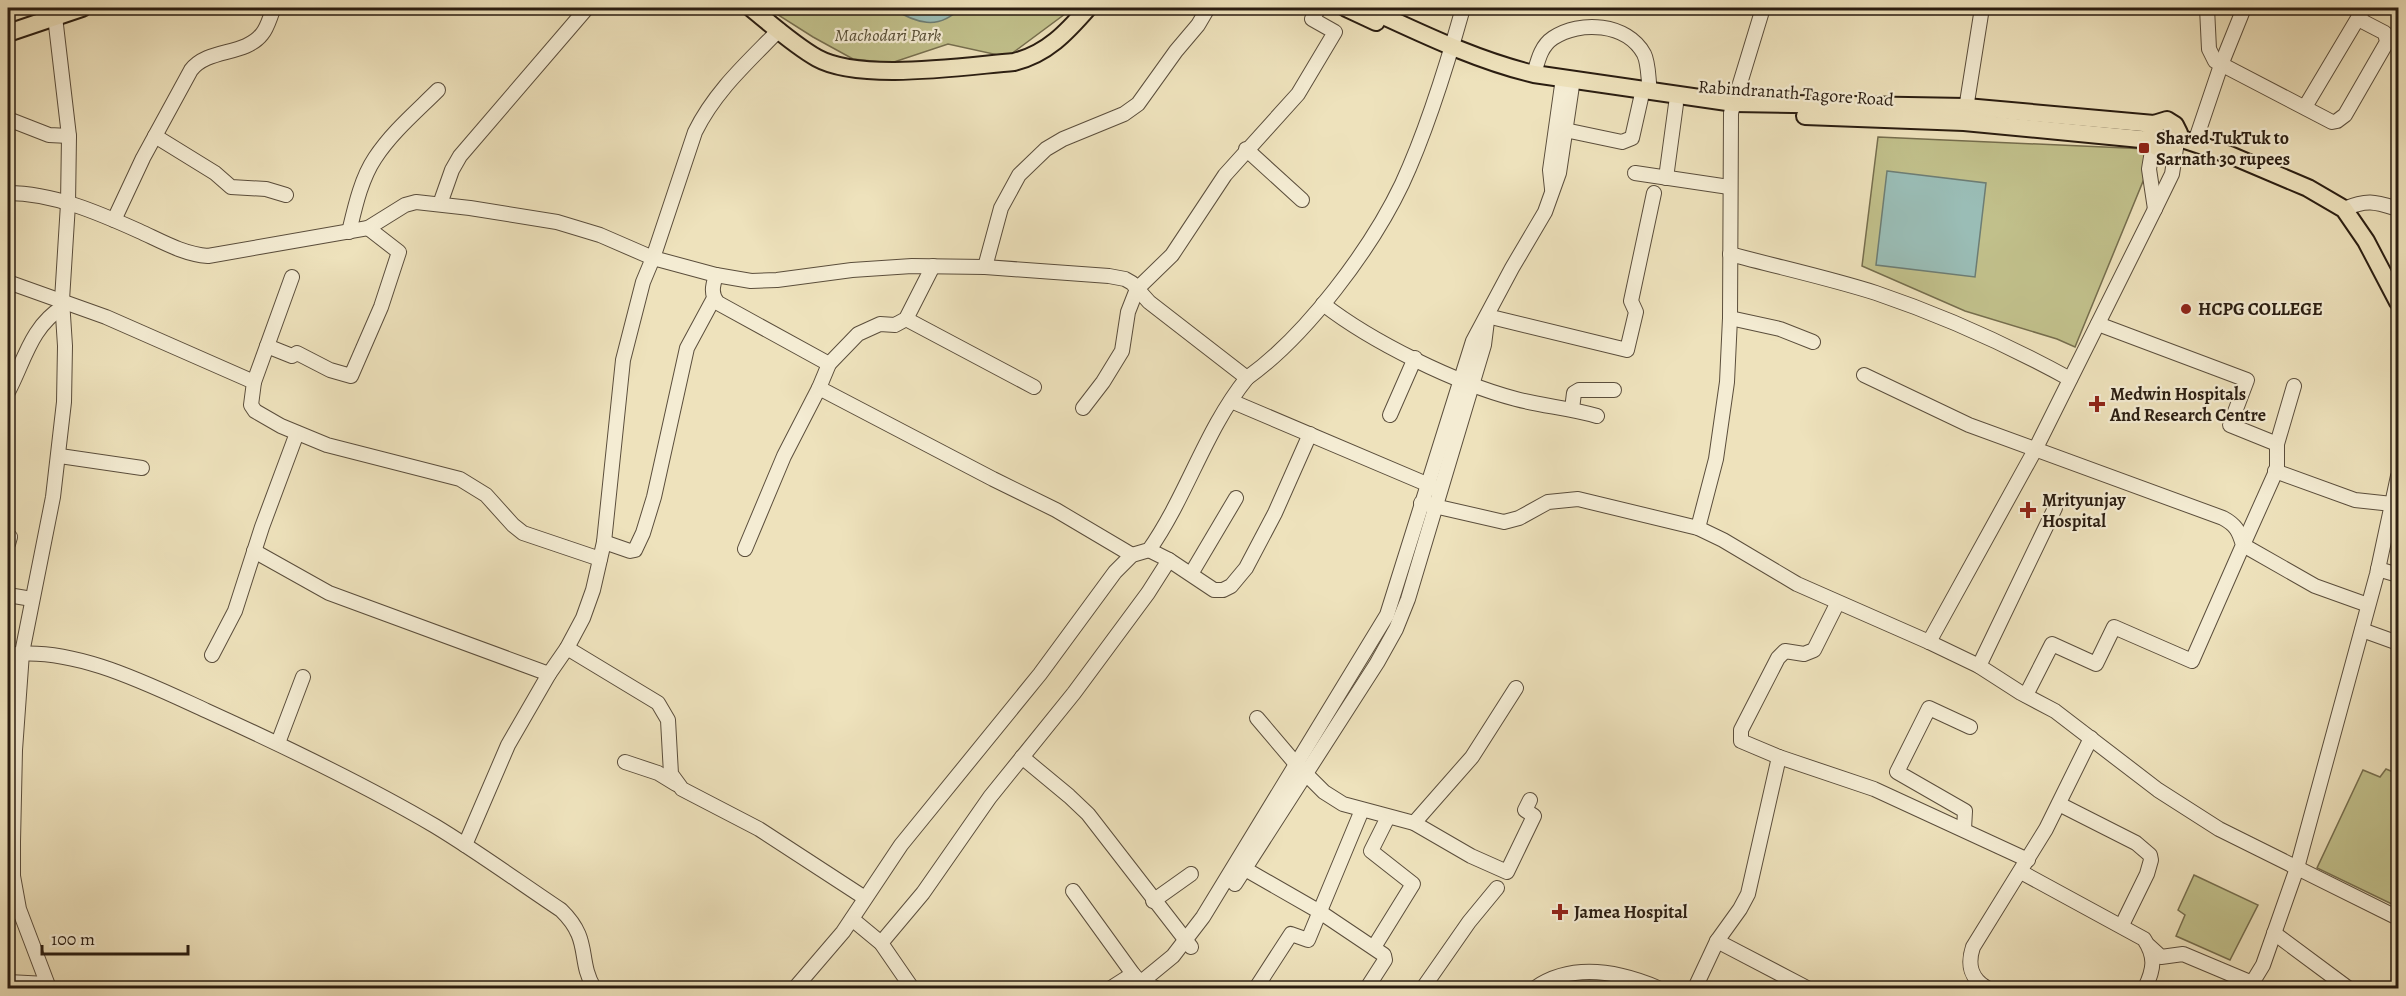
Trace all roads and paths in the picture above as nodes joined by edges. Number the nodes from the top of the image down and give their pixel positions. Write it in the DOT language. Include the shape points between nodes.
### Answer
graph roads {
  1 [pos="82,8"];
  2 [pos="274,8"];
  3 [pos="587,8"];
  4 [pos="751,8"];
  5 [pos="1088,8"];
  6 [pos="1208,8"];
  7 [pos="1319,8"];
  8 [pos="1346,8"];
  9 [pos="1366,8"];
  10 [pos="1463,8"];
  11 [pos="1763,8"];
  12 [pos="1982,8"];
  13 [pos="2207,8"];
  14 [pos="2244,8"];
  15 [pos="55,12"];
  16 [pos="2361,14"];
  17 [pos="779,30"];
  18 [pos="8,33"];
  19 [pos="1451,51"];
  20 [pos="2221,65"];
  21 [pos="1534,74"];
  22 [pos="1567,83"];
  23 [pos="438,90"];
  24 [pos="1646,94"];
  25 [pos="1676,104"];
  26 [pos="2305,107"];
  27 [pos="1732,108"];
  28 [pos="1965,115"];
  29 [pos="8,119"];
  30 [pos="1565,130"];
  31 [pos="69,136"];
  32 [pos="155,136"];
  33 [pos="2153,136"];
  34 [pos="2185,137"];
  35 [pos="1246,149"];
  36 [pos="1635,173"];
  37 [pos="1666,178"];
  38 [pos="1729,187"];
  39 [pos="1552,191"];
  40 [pos="8,193"];
  41 [pos="1654,193"];
  42 [pos="286,195"];
  43 [pos="1302,200"];
  44 [pos="68,204"];
  45 [pos="440,204"];
  46 [pos="2348,207"];
  47 [pos="2155,209"];
  48 [pos="2398,209"];
  49 [pos="114,219"];
  50 [pos="368,228"];
  51 [pos="349,232"];
  52 [pos="1730,254"];
  53 [pos="653,258"];
  54 [pos="933,266"];
  55 [pos="985,267"];
  56 [pos="716,275"];
  57 [pos="292,277"];
  58 [pos="8,282"];
  59 [pos="2398,286"];
  60 [pos="1137,289"];
  61 [pos="714,298"];
  62 [pos="2398,302"];
  63 [pos="62,304"];
  64 [pos="1323,304"];
  65 [pos="1487,316"];
  66 [pos="1730,318"];
  67 [pos="906,319"];
  68 [pos="2098,324"];
  69 [pos="1813,342"];
  70 [pos="267,346"];
  71 [pos="1415,358"];
  72 [pos="829,364"];
  73 [pos="1864,375"];
  74 [pos="1247,378"];
  75 [pos="2070,379"];
  76 [pos="254,382"];
  77 [pos="1466,383"];
  78 [pos="2294,386"];
  79 [pos="1034,387"];
  80 [pos="819,388"];
  81 [pos="1614,390"];
  82 [pos="8,392"];
  83 [pos="1231,401"];
  84 [pos="1083,408"];
  85 [pos="1572,409"];
  86 [pos="1390,415"];
  87 [pos="1597,416"];
  88 [pos="297,433"];
  89 [pos="1310,434"];
  90 [pos="2277,444"];
  91 [pos="2035,450"];
  92 [pos="60,456"];
  93 [pos="142,468"];
  94 [pos="2275,471"];
  95 [pos="2398,476"];
  96 [pos="1434,488"];
  97 [pos="1236,498"];
  98 [pos="1421,502"];
  99 [pos="2392,504"];
  100 [pos="1435,507"];
  101 [pos="2055,508"];
  102 [pos="1698,528"];
  103 [pos="8,536"];
  104 [pos="603,542"];
  105 [pos="8,544"];
  106 [pos="2243,545"];
  107 [pos="745,549"];
  108 [pos="1149,550"];
  109 [pos="254,551"];
  110 [pos="1132,555"];
  111 [pos="600,559"];
  112 [pos="1168,560"];
  113 [pos="2378,568"];
  114 [pos="1191,574"];
  115 [pos="2398,575"];
  116 [pos="8,596"];
  117 [pos="32,599"];
  118 [pos="1838,604"];
  119 [pos="2368,605"];
  120 [pos="2362,630"];
  121 [pos="1929,642"];
  122 [pos="2398,644"];
  123 [pos="567,648"];
  124 [pos="22,653"];
  125 [pos="8,656"];
  126 [pos="212,656"];
  127 [pos="1979,666"];
  128 [pos="549,674"];
  129 [pos="303,677"];
  130 [pos="1516,688"];
  131 [pos="2026,695"];
  132 [pos="1257,718"];
  133 [pos="1970,727"];
  134 [pos="2091,738"];
  135 [pos="278,743"];
  136 [pos="1022,757"];
  137 [pos="1779,757"];
  138 [pos="626,762"];
  139 [pos="1302,769"];
  140 [pos="676,784"];
  141 [pos="1530,800"];
  142 [pos="2059,804"];
  143 [pos="1362,810"];
  144 [pos="1388,817"];
  145 [pos="1414,823"];
  146 [pos="1964,829"];
  147 [pos="465,845"];
  148 [pos="2025,866"];
  149 [pos="1245,868"];
  150 [pos="2297,868"];
  151 [pos="1191,874"];
  152 [pos="1497,888"];
  153 [pos="1073,891"];
  154 [pos="865,898"];
  155 [pos="1154,901"];
  156 [pos="1320,912"];
  157 [pos="2398,918"];
  158 [pos="852,919"];
  159 [pos="2122,925"];
  160 [pos="2274,933"];
  161 [pos="1717,941"];
  162 [pos="880,943"];
  163 [pos="1188,945"];
  164 [pos="2149,946"];
  165 [pos="1374,947"];
  166 [pos="8,982"];
  167 [pos="1143,985"];
  168 [pos="48,986"];
  169 [pos="2251,986"];
  170 [pos="594,988"];
  171 [pos="795,988"];
  172 [pos="912,988"];
  173 [pos="1111,988"];
  174 [pos="1256,988"];
  175 [pos="1367,988"];
  176 [pos="1422,988"];
  177 [pos="1535,988"];
  178 [pos="1658,988"];
  179 [pos="1695,988"];
  180 [pos="1807,988"];
  181 [pos="1987,988"];
  182 [pos="2145,988"];
  183 [pos="2348,988"];
  1 -- 15 [label="main road"];
  2 -- 32 [label="street" via="257,39 196,64"];
  3 -- 45 [label="street" via="460,156"];
  4 -- 17 [label="main road"];
  5 -- 17 [label="main road" via="1054,43 1028,58 945,67 883,71 841,67 816,58"];
  6 -- 55 [label="street" via="1138,104 1046,149 1019,175 1001,208"];
  7 -- 35 [label="street" via="1312,19 1335,32 1298,94"];
  8 -- 19 [label="main road, Rabindranath Tagore Road"];
  9 -- 19 [label="main road, Rabindranath Tagore Road"];
  10 -- 19 [label="street"];
  11 -- 27 [label="street"];
  12 -- 28 [label="street"];
  13 -- 20 [label="street" via="2209,49"];
  14 -- 20 [label="street"];
  15 -- 18 [label="main road"];
  15 -- 31 [label="street"];
  16 -- 26 [label="street"];
  16 -- 26 [label="street" via="2388,37 2345,115 2332,122"];
  17 -- 53 [label="street" via="718,93 703,115"];
  19 -- 21 [label="main road, Rabindranath Tagore Road"];
  19 -- 22 [label="main road, Rabindranath Tagore Road" via="1490,71"];
  19 -- 64 [label="street" via="1395,196"];
  20 -- 26 [label="street"];
  20 -- 34 [label="street"];
  21 -- 22 [label="main road, Rabindranath Tagore Road"];
  21 -- 24 [label="street" via="1540,52 1553,38 1579,28 1599,26 1614,29 1644,55"];
  22 -- 24 [label="main road, Rabindranath Tagore Road"];
  22 -- 30 [label="street"];
  22 -- 39 [label="street" via="1550,170"];
  23 -- 51 [label="street" via="374,159"];
  24 -- 25 [label="main road, Rabindranath Tagore Road"];
  24 -- 27 [label="main road, Rabindranath Tagore Road"];
  24 -- 30 [label="street" via="1628,141"];
  25 -- 27 [label="main road, Rabindranath Tagore Road"];
  25 -- 37 [label="street"];
  27 -- 28 [label="main road, Rabindranath Tagore Road"];
  27 -- 38 [label="street"];
  28 -- 33 [label="main road, Rabindranath Tagore Road"];
  29 -- 31 [label="street" via="49,135"];
  30 -- 39 [label="street" via="1559,173"];
  31 -- 44 [label="street"];
  32 -- 42 [label="street" via="231,187 266,189"];
  32 -- 49 [label="street"];
  33 -- 34 [label="main road, Rabindranath Tagore Road" via="2166,149"];
  33 -- 34 [label="main road, Rabindranath Tagore Road" via="2167,120"];
  33 -- 47 [label="street" via="2149,169"];
  34 -- 46 [label="main road"];
  34 -- 47 [label="street"];
  35 -- 43 [label="street"];
  35 -- 60 [label="street" via="1172,255"];
  36 -- 37 [label="street"];
  37 -- 38 [label="street"];
  38 -- 52 [label="street"];
  39 -- 65 [label="street" via="1545,212"];
  40 -- 44 [label="street"];
  41 -- 65 [label="street" via="1631,301 1636,312 1627,350"];
  44 -- 49 [label="street"];
  44 -- 63 [label="street"];
  45 -- 50 [label="street" via="405,205"];
  45 -- 53 [label="street" via="557,222"];
  46 -- 48 [label="street" via="2373,201"];
  46 -- 59 [label="main road" via="2373,236"];
  46 -- 62 [label="main road"];
  47 -- 68 [label="street"];
  49 -- 51 [label="street" via="180,250 208,256"];
  50 -- 51 [label="street"];
  50 -- 70 [label="street" via="399,252 381,308 351,376 297,353 292,356"];
  52 -- 66 [label="street"];
  52 -- 75 [label="street" via="1895,300 1994,340"];
  53 -- 56 [label="street"];
  53 -- 104 [label="street" via="623,360"];
  54 -- 55 [label="street"];
  54 -- 56 [label="street" via="861,269 777,280 751,281"];
  54 -- 67 [label="street"];
  55 -- 60 [label="street" via="1108,276 1125,279"];
  56 -- 61 [label="street"];
  57 -- 70 [label="street"];
  58 -- 63 [label="street"];
  60 -- 74 [label="street"];
  60 -- 84 [label="street" via="1129,305 1122,351"];
  61 -- 72 [label="street"];
  61 -- 104 [label="street" via="682,363 643,533 630,551"];
  63 -- 76 [label="street" via="106,317"];
  63 -- 82 [label="street" via="37,330"];
  63 -- 92 [label="street" via="65,375"];
  64 -- 71 [label="street" via="1351,325"];
  64 -- 74 [label="street" via="1281,351"];
  65 -- 77 [label="street" via="1473,341"];
  66 -- 69 [label="street" via="1780,329"];
  66 -- 102 [label="street" via="1721,435"];
  67 -- 72 [label="street" via="896,326 880,324 858,334"];
  67 -- 79 [label="street"];
  68 -- 75 [label="street"];
  68 -- 90 [label="street" via="2247,380 2230,425"];
  70 -- 76 [label="street"];
  71 -- 77 [label="street"];
  71 -- 86 [label="street"];
  72 -- 80 [label="street"];
  73 -- 91 [label="street" via="1969,425"];
  74 -- 83 [label="street"];
  75 -- 91 [label="street"];
  76 -- 88 [label="street" via="251,400 255,411"];
  77 -- 85 [label="street" via="1516,400"];
  77 -- 96 [label="street"];
  78 -- 90 [label="street"];
  80 -- 107 [label="street" via="780,464"];
  80 -- 110 [label="street" via="1056,510"];
  81 -- 85 [label="street" via="1579,390 1574,393"];
  83 -- 89 [label="street"];
  83 -- 108 [label="street"];
  85 -- 87 [label="street"];
  88 -- 109 [label="street"];
  88 -- 111 [label="street" via="379,460 460,479 486,495 523,533"];
  89 -- 96 [label="street"];
  89 -- 114 [label="street" via="1275,513 1237,580 1223,590 1214,590"];
  90 -- 94 [label="street"];
  91 -- 106 [label="street" via="2223,518 2235,525"];
  91 -- 121 [label="street"];
  92 -- 93 [label="street"];
  92 -- 117 [label="street"];
  94 -- 99 [label="street" via="2355,500"];
  94 -- 106 [label="street"];
  95 -- 99 [label="street"];
  96 -- 98 [label="street"];
  96 -- 100 [label="street"];
  97 -- 114 [label="street"];
  98 -- 100 [label="street"];
  98 -- 139 [label="street" via="1387,615"];
  99 -- 113 [label="street"];
  100 -- 102 [label="street" via="1504,522 1548,502 1578,499"];
  100 -- 139 [label="street" via="1408,599 1392,637"];
  101 -- 127 [label="street"];
  102 -- 118 [label="street"];
  103 -- 105 [label="street"];
  104 -- 111 [label="street"];
  106 -- 119 [label="street" via="2315,586"];
  106 -- 131 [label="street" via="2192,661 2114,627 2096,664 2052,644"];
  108 -- 110 [label="street"];
  108 -- 112 [label="street"];
  109 -- 126 [label="street" via="235,611"];
  109 -- 128 [label="street" via="329,593"];
  110 -- 154 [label="street" via="901,846"];
  111 -- 123 [label="street" via="583,618"];
  112 -- 114 [label="street"];
  112 -- 136 [label="street" via="1069,700"];
  113 -- 115 [label="street"];
  113 -- 119 [label="street"];
  116 -- 117 [label="street"];
  117 -- 124 [label="street"];
  118 -- 121 [label="street"];
  118 -- 137 [label="street" via="1814,650 1804,654 1785,651 1778,658 1741,730 1741,741 1745,744"];
  119 -- 120 [label="street"];
  120 -- 122 [label="street"];
  120 -- 150 [label="street"];
  121 -- 127 [label="street"];
  123 -- 128 [label="street"];
  123 -- 140 [label="street" via="658,704 668,720 669,762"];
  124 -- 125 [label="street"];
  124 -- 135 [label="street" via="109,669"];
  124 -- 168 [label="street" via="15,750 13,876 19,909"];
  127 -- 131 [label="street"];
  128 -- 147 [label="street" via="508,745"];
  129 -- 135 [label="street"];
  130 -- 145 [label="street" via="1472,757"];
  131 -- 134 [label="street"];
  132 -- 139 [label="street"];
  133 -- 146 [label="street" via="1929,708 1897,772 1965,811"];
  134 -- 142 [label="street"];
  134 -- 150 [label="street" via="2158,790 2219,830"];
  135 -- 147 [label="street"];
  136 -- 155 [label="street" via="1088,814"];
  136 -- 162 [label="street" via="923,893"];
  137 -- 146 [label="street" via="1874,789"];
  137 -- 161 [label="street" via="1748,894"];
  138 -- 140 [label="street"];
  139 -- 143 [label="street" via="1324,792"];
  139 -- 149 [label="street"];
  139 -- 163 [label="street"];
  140 -- 154 [label="street" via="759,829"];
  141 -- 145 [label="street" via="1525,810 1534,816 1507,872"];
  142 -- 148 [label="street"];
  142 -- 159 [label="street" via="2136,843 2150,855 2150,866"];
  143 -- 144 [label="street"];
  143 -- 156 [label="street"];
  144 -- 145 [label="street"];
  144 -- 165 [label="street" via="1371,851 1413,884"];
  146 -- 148 [label="street"];
  147 -- 170 [label="street" via="572,920 579,931"];
  148 -- 159 [label="street"];
  148 -- 181 [label="street" via="1969,958 1973,976"];
  149 -- 156 [label="street"];
  149 -- 163 [label="street"];
  150 -- 157 [label="street"];
  150 -- 160 [label="street"];
  151 -- 155 [label="street"];
  152 -- 176 [label="street"];
  153 -- 167 [label="street"];
  154 -- 158 [label="street"];
  155 -- 163 [label="street"];
  156 -- 165 [label="street"];
  156 -- 174 [label="street" via="1308,940 1291,934"];
  158 -- 162 [label="street"];
  158 -- 171 [label="street"];
  159 -- 164 [label="street"];
  160 -- 169 [label="street"];
  160 -- 183 [label="street"];
  161 -- 179 [label="street"];
  161 -- 180 [label="street"];
  162 -- 172 [label="street"];
  163 -- 167 [label="street"];
  164 -- 169 [label="street" via="2162,957 2183,954"];
  164 -- 182 [label="street" via="2154,964"];
  165 -- 175 [label="street" via="1385,958"];
  166 -- 168 [label="street"];
  167 -- 173 [label="street"];
  177 -- 178 [label="street" via="1557,976 1593,971"];
}
